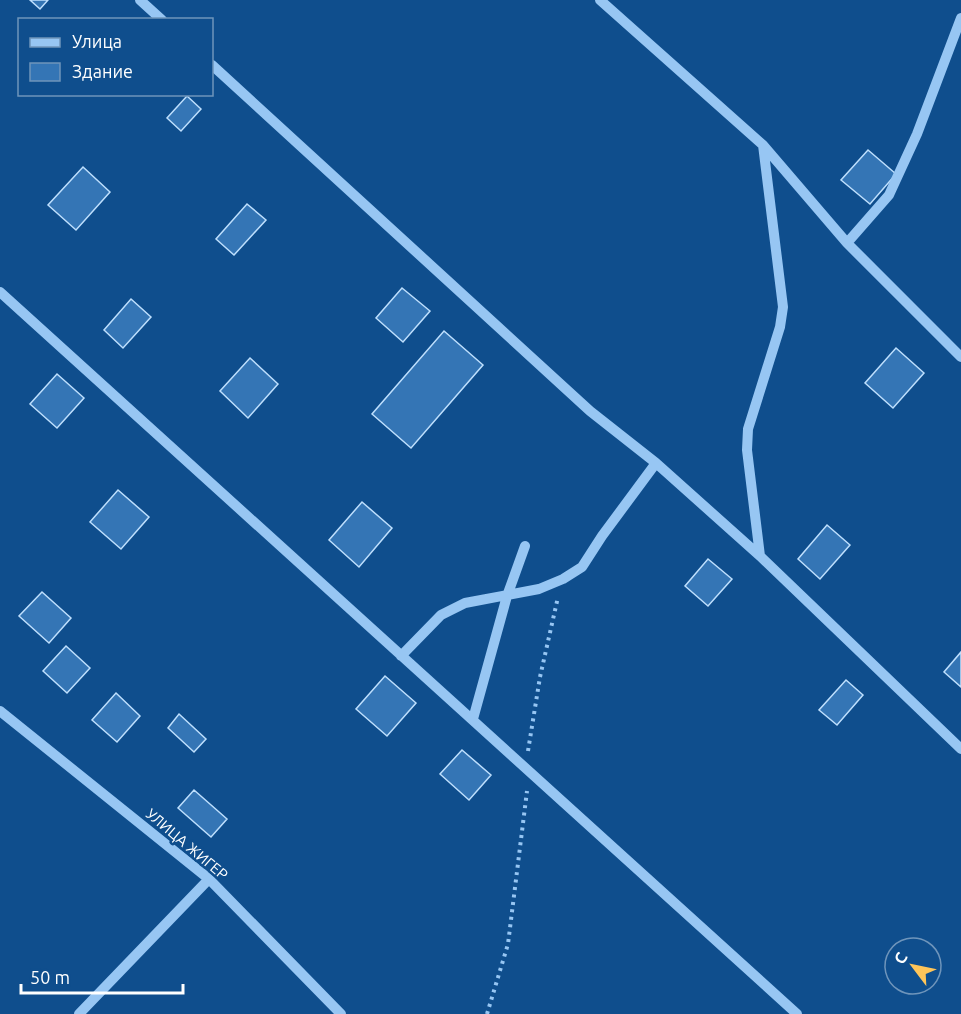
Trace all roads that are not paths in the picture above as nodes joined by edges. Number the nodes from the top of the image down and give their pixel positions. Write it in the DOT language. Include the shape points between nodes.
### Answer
graph roads {
  1 [pos="140,0"];
  2 [pos="600,0"];
  3 [pos="160,18"];
  4 [pos="961,18"];
  5 [pos="213,66"];
  6 [pos="763,145"];
  7 [pos="847,243"];
  8 [pos="0,292"];
  9 [pos="961,357"];
  10 [pos="656,463"];
  11 [pos="525,546"];
  12 [pos="760,556"];
  13 [pos="507,596"];
  14 [pos="401,656"];
  15 [pos="0,711"];
  16 [pos="473,719"];
  17 [pos="961,749"];
  18 [pos="209,879"];
  19 [pos="79,1014"];
  20 [pos="341,1014"];
  21 [pos="797,1014"];
  1 -- 3 [label="street"];
  2 -- 6 [label="street"];
  4 -- 7 [label="street" via="889,195"];
  5 -- 10 [label="street" via="590,411"];
  6 -- 7 [label="street"];
  6 -- 12 [label="street" via="783,307 748,429"];
  7 -- 9 [label="street"];
  8 -- 14 [label="street"];
  10 -- 12 [label="street"];
  10 -- 13 [label="street" via="582,567 539,589"];
  11 -- 13 [label="street"];
  12 -- 17 [label="street"];
  13 -- 14 [label="street" via="465,603 441,615"];
  13 -- 16 [label="street"];
  14 -- 16 [label="street"];
  15 -- 18 [label="street, УЛИЦА ЖИГЕР"];
  16 -- 21 [label="street"];
  18 -- 19 [label="street"];
  18 -- 20 [label="street, УЛИЦА ЖИГЕР"];
}
